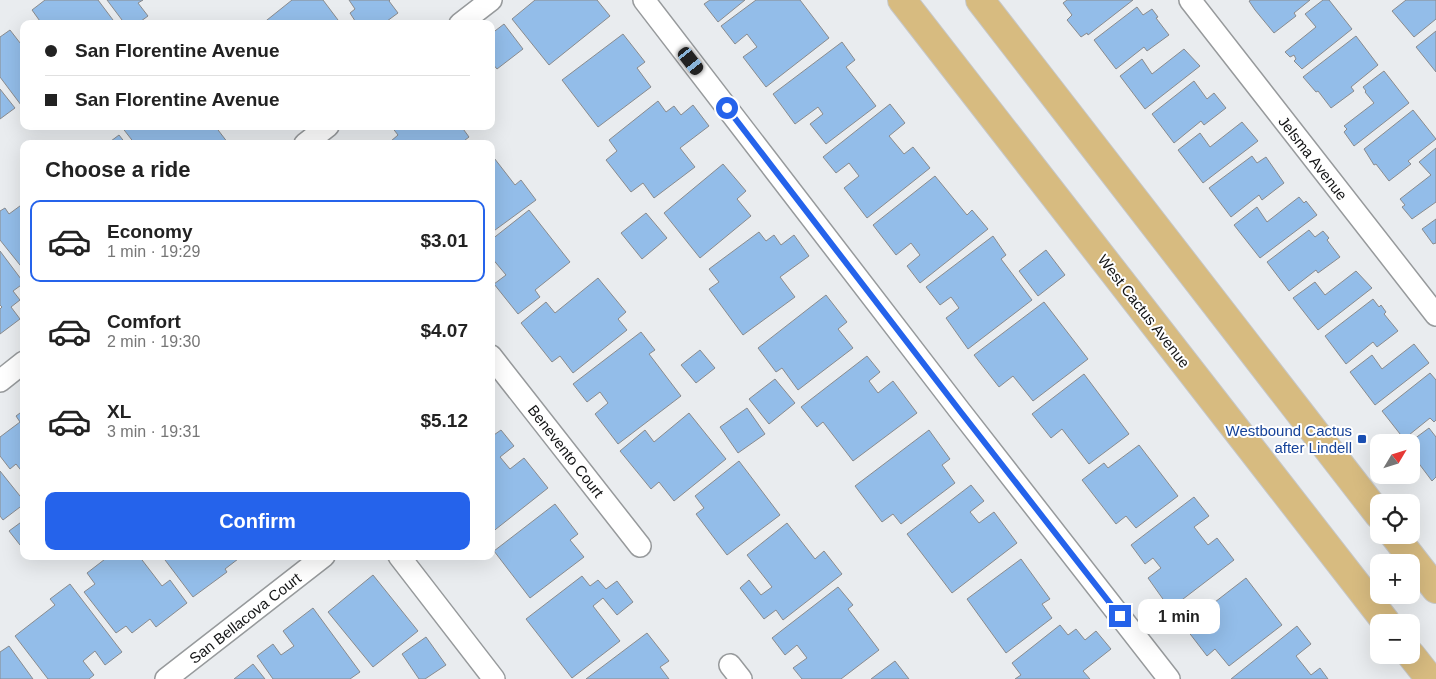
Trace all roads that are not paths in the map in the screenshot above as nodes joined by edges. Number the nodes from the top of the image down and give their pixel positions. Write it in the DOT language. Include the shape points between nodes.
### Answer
graph roads {
  1 [pos="491,0"];
  2 [pos="644,0"];
  3 [pos="902,0"];
  4 [pos="980,0"];
  5 [pos="1190,0"];
  6 [pos="465,20"];
  7 [pos="1436,315"];
  8 [pos="495,361"];
  9 [pos="20,365"];
  10 [pos="0,381"];
  11 [pos="1370,503"];
  12 [pos="1401,544"];
  13 [pos="640,546"];
  14 [pos="319,560"];
  15 [pos="401,560"];
  16 [pos="1436,588"];
  17 [pos="1380,614"];
  18 [pos="1418,664"];
  19 [pos="166,679"];
  20 [pos="494,679"];
  21 [pos="1169,679"];
  22 [pos="1430,679"];
  1 -- 6 [label="street"];
  2 -- 21 [label="street"];
  3 -- 17 [label="main road, West Cactus Avenue"];
  4 -- 11 [label="main road"];
  5 -- 7 [label="street, Jelsma Avenue"];
  8 -- 13 [label="street, Benevento Court"];
  9 -- 10 [label="street"];
  12 -- 16 [label="main road"];
  14 -- 19 [label="street, San Bellacova Court"];
  15 -- 20 [label="street"];
  18 -- 22 [label="main road"];
}
